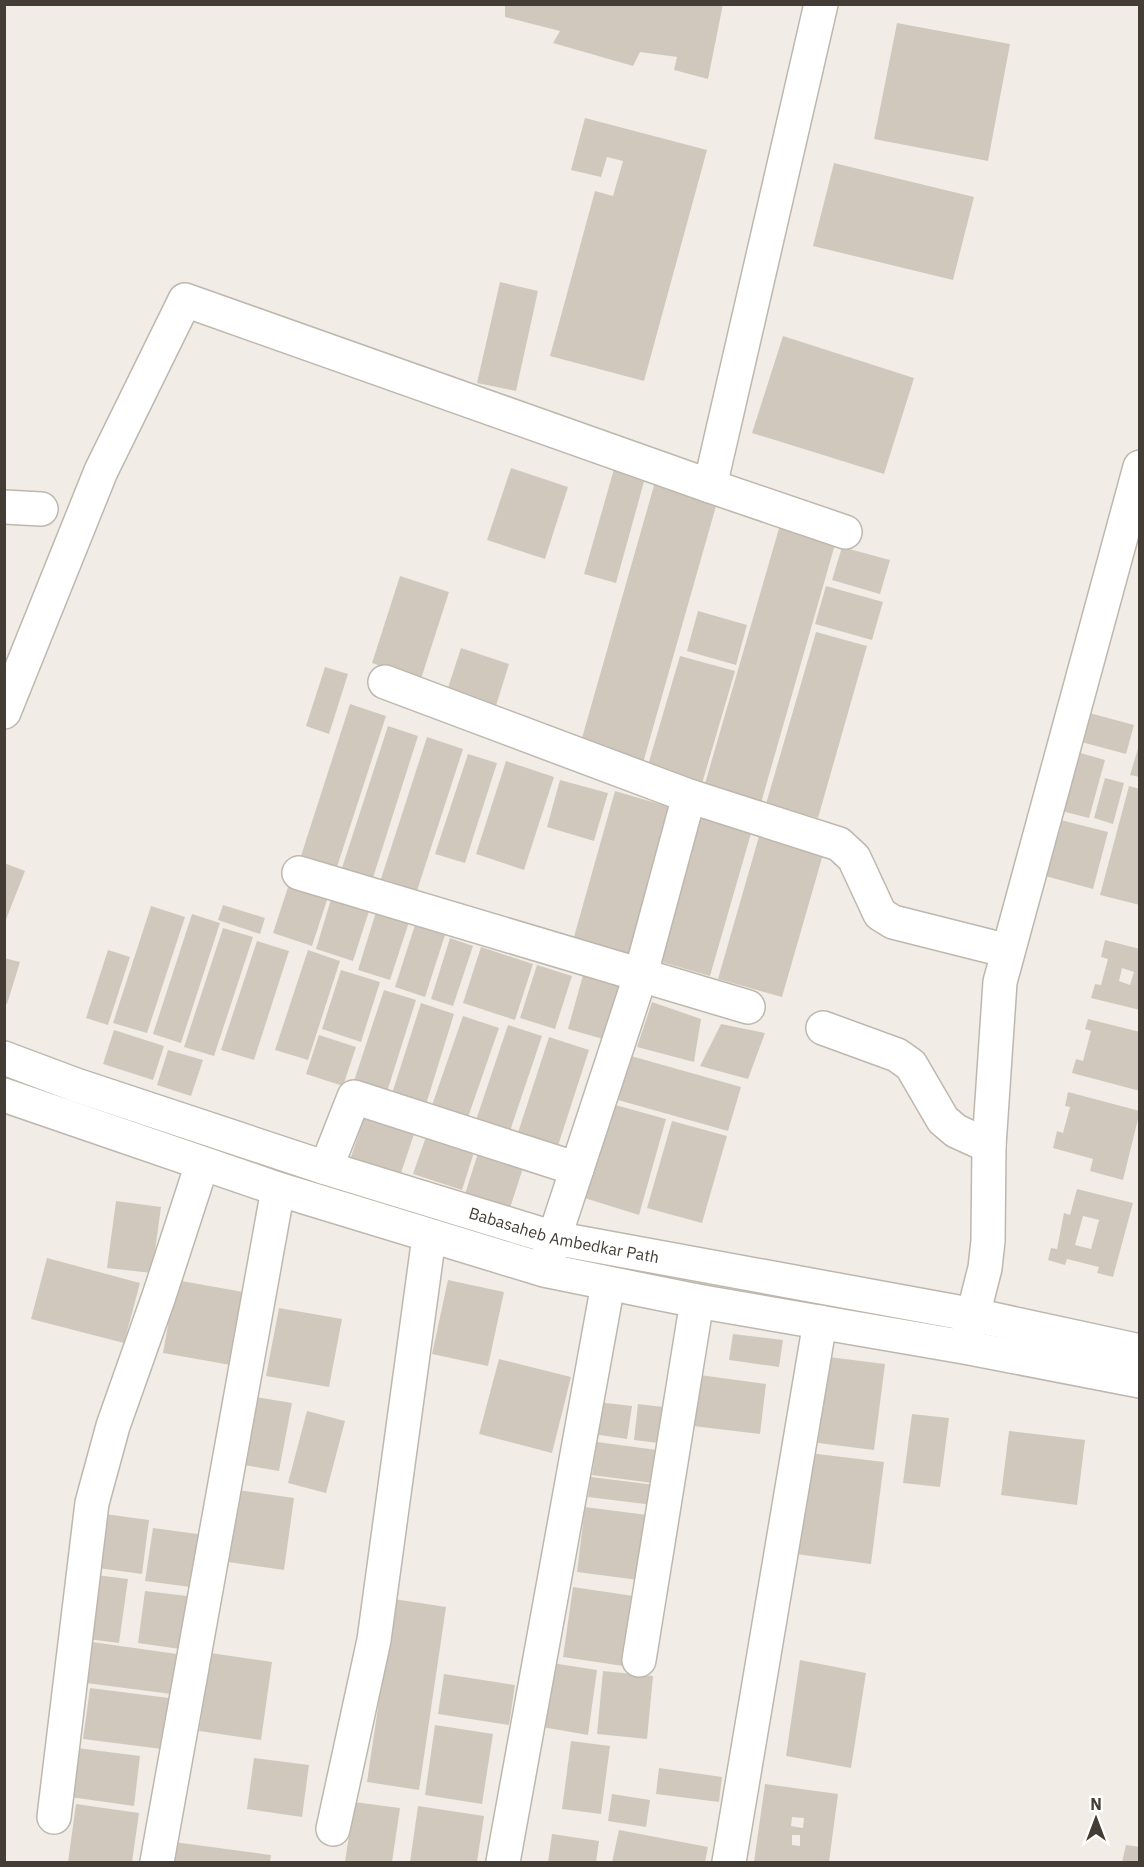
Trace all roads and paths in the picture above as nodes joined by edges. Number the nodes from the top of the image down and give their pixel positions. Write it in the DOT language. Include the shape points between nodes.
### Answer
graph roads {
  1 [pos="822,4"];
  2 [pos="1140,467"];
  3 [pos="710,486"];
  4 [pos="4,507"];
  5 [pos="41,509"];
  6 [pos="845,532"];
  7 [pos="385,682"];
  8 [pos="4,712"];
  9 [pos="690,795"];
  10 [pos="299,873"];
  11 [pos="1008,951"];
  12 [pos="640,977"];
  13 [pos="748,1007"];
  14 [pos="823,1028"];
  15 [pos="4,1058"];
  16 [pos="4,1095"];
  17 [pos="989,1146"];
  18 [pos="202,1164"];
  19 [pos="326,1168"];
  20 [pos="577,1169"];
  21 [pos="278,1189"];
  22 [pos="429,1236"];
  23 [pos="554,1238"];
  24 [pos="544,1270"];
  25 [pos="608,1284"];
  26 [pos="697,1301"];
  27 [pos="974,1316"];
  28 [pos="820,1322"];
  29 [pos="964,1347"];
  30 [pos="1140,1351"];
  31 [pos="1140,1381"];
  32 [pos="639,1660"];
  33 [pos="54,1817"];
  34 [pos="333,1829"];
  35 [pos="157,1863"];
  36 [pos="503,1863"];
  37 [pos="729,1863"];
  1 -- 3 [label="street"];
  2 -- 11 [label="street"];
  3 -- 6 [label="street"];
  3 -- 8 [label="street" via="185,300 101,471"];
  4 -- 5 [label="street"];
  7 -- 9 [label="street"];
  9 -- 11 [label="street" via="838,844 854,858 880,914 893,922"];
  9 -- 12 [label="street"];
  10 -- 12 [label="street"];
  11 -- 17 [label="street" via="1000,982"];
  12 -- 13 [label="street"];
  12 -- 20 [label="street"];
  14 -- 17 [label="street" via="897,1055 911,1065 943,1120 956,1131"];
  15 -- 19 [label="street, Babasaheb Ambedkar Path"];
  16 -- 18 [label="street"];
  17 -- 27 [label="street" via="987,1250"];
  18 -- 21 [label="street"];
  18 -- 33 [label="street" via="112,1426 92,1503"];
  19 -- 20 [label="street" via="354,1097"];
  19 -- 23 [label="street, Babasaheb Ambedkar Path"];
  20 -- 23 [label="street"];
  21 -- 22 [label="street"];
  21 -- 35 [label="street"];
  22 -- 24 [label="street"];
  22 -- 34 [label="street" via="374,1640"];
  23 -- 24 [label="street"];
  23 -- 27 [label="street, Babasaheb Ambedkar Path"];
  24 -- 25 [label="street"];
  25 -- 26 [label="street"];
  25 -- 36 [label="street"];
  26 -- 28 [label="street"];
  26 -- 32 [label="street"];
  27 -- 29 [label="street"];
  27 -- 30 [label="street, Babasaheb Ambedkar Path"];
  28 -- 29 [label="street"];
  28 -- 37 [label="street"];
  29 -- 31 [label="street"];
}
